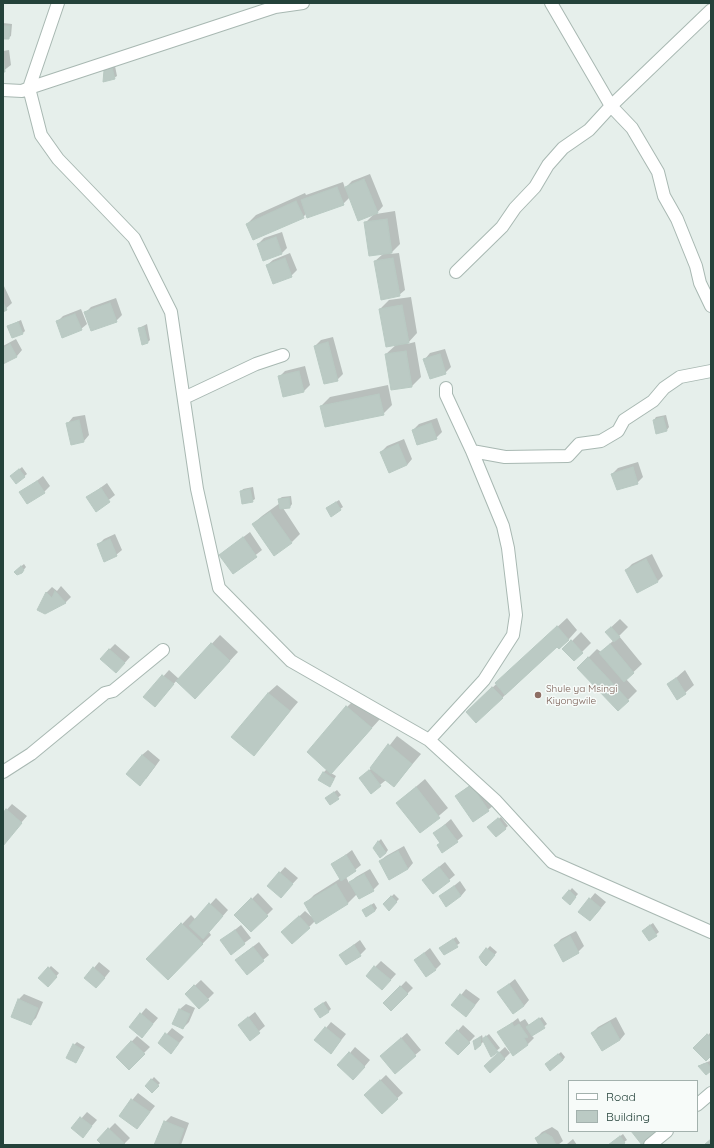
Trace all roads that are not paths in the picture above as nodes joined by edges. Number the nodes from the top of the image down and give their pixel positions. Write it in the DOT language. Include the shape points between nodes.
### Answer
graph roads {
  1 [pos="58,3"];
  2 [pos="303,3"];
  3 [pos="551,3"];
  4 [pos="711,10"];
  5 [pos="29,88"];
  6 [pos="3,90"];
  7 [pos="611,106"];
  8 [pos="456,272"];
  9 [pos="711,306"];
  10 [pos="283,355"];
  11 [pos="711,371"];
  12 [pos="446,388"];
  13 [pos="184,398"];
  14 [pos="472,451"];
  15 [pos="163,650"];
  16 [pos="429,740"];
  17 [pos="3,772"];
  18 [pos="711,932"];
  19 [pos="711,1093"];
  20 [pos="698,1104"];
  21 [pos="666,1132"];
  22 [pos="650,1145"];
  1 -- 5 [label="street"];
  2 -- 5 [label="street" via="275,7"];
  3 -- 7 [label="street"];
  4 -- 7 [label="street"];
  5 -- 6 [label="street" via="22,92"];
  5 -- 13 [label="street" via="41,135 58,159 134,238 171,312"];
  7 -- 8 [label="street" via="590,130 563,148 502,227"];
  7 -- 9 [label="street" via="632,128 658,172 664,196 677,219"];
  10 -- 13 [label="street" via="256,364"];
  11 -- 14 [label="street" via="680,376 664,388 653,401 624,420 618,430 601,441 579,444 568,456 505,457"];
  12 -- 14 [label="street" via="446,395"];
  13 -- 16 [label="street" via="197,489 219,588 291,661"];
  14 -- 16 [label="street" via="503,526 516,615 512,635 484,680"];
  15 -- 17 [label="street" via="113,691 105,693 30,754"];
  16 -- 18 [label="street" via="496,801 552,862"];
  19 -- 20 [label="street"];
  21 -- 22 [label="street"];
}
